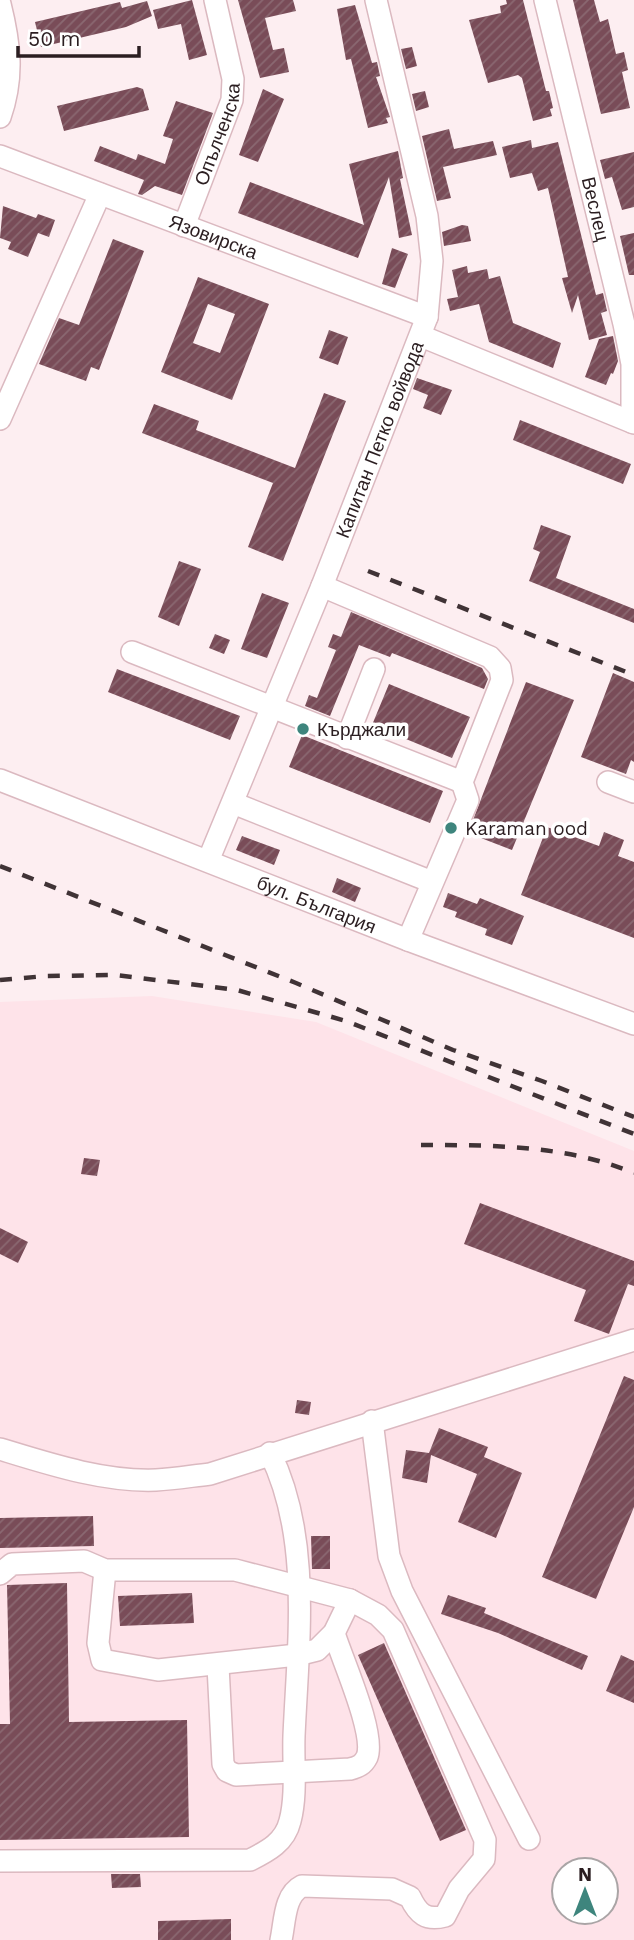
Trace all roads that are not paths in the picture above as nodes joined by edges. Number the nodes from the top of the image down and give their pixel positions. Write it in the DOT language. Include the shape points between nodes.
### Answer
graph roads {
  1 [pos="215,0"];
  2 [pos="376,0"];
  3 [pos="545,0"];
  4 [pos="0,4"];
  5 [pos="0,117"];
  6 [pos="0,156"];
  7 [pos="100,194"];
  8 [pos="184,226"];
  9 [pos="424,326"];
  10 [pos="0,419"];
  11 [pos="633,422"];
  12 [pos="322,586"];
  13 [pos="132,652"];
  14 [pos="374,669"];
  15 [pos="272,709"];
  16 [pos="347,738"];
  17 [pos="0,780"];
  18 [pos="462,782"];
  19 [pos="608,782"];
  20 [pos="634,792"];
  21 [pos="233,803"];
  22 [pos="208,861"];
  23 [pos="432,882"];
  24 [pos="408,940"];
  25 [pos="634,1024"];
  26 [pos="634,1340"];
  27 [pos="372,1421"];
  28 [pos="0,1449"];
  29 [pos="270,1452"];
  30 [pos="105,1570"];
  31 [pos="0,1574"];
  32 [pos="297,1584"];
  33 [pos="350,1600"];
  34 [pos="334,1633"];
  35 [pos="298,1655"];
  36 [pos="218,1666"];
  37 [pos="292,1772"];
  38 [pos="529,1839"];
  39 [pos="0,1861"];
  40 [pos="281,1940"];
  1 -- 8 [label="street, Опълченска" via="233,79 232,100"];
  2 -- 9 [label="street, Капитан Петко войвода" via="428,216 432,261"];
  3 -- 11 [label="street, Веслец" via="624,324 632,364"];
  4 -- 5 [label="street" via="11,65"];
  6 -- 7 [label="street, Язовирска"];
  7 -- 8 [label="street, Язовирска"];
  7 -- 10 [label="street"];
  8 -- 9 [label="street, Язовирска"];
  9 -- 11 [label="street, Язовирска"];
  9 -- 12 [label="street, Капитан Петко войвода"];
  12 -- 15 [label="street, Капитан Петко войвода"];
  12 -- 18 [label="street" via="490,657 497,664 502,680"];
  13 -- 15 [label="street"];
  14 -- 16 [label="street"];
  15 -- 16 [label="street"];
  15 -- 21 [label="street, Капитан Петко войвода"];
  16 -- 18 [label="street"];
  17 -- 22 [label="street, бул. България"];
  18 -- 23 [label="street" via="468,800"];
  19 -- 20 [label="street"];
  21 -- 22 [label="street, Капитан Петко войвода"];
  21 -- 23 [label="street"];
  22 -- 24 [label="street, бул. България"];
  23 -- 24 [label="street"];
  24 -- 25 [label="street, бул. България"];
  26 -- 27 [label="street"];
  27 -- 29 [label="street"];
  27 -- 38 [label="street" via="389,1556 402,1591"];
  28 -- 29 [label="street" via="53,1465 153,1480 210,1474"];
  29 -- 32 [label="street" via="295,1528"];
  30 -- 31 [label="street" via="84,1561 12,1564"];
  30 -- 32 [label="street" via="234,1570"];
  30 -- 36 [label="street" via="98,1643 102,1660 158,1670"];
  32 -- 33 [label="street"];
  32 -- 35 [label="street"];
  33 -- 34 [label="street"];
  33 -- 40 [label="street" via="378,1615 393,1630 486,1849 484,1859 459,1889 445,1916 433,1919 415,1909 410,1896 392,1889 302,1886 293,1890 289,1899"];
  34 -- 35 [label="street" via="317,1650"];
  34 -- 37 [label="street" via="368,1737 368,1755 361,1765 350,1769"];
  35 -- 36 [label="street"];
  35 -- 37 [label="street"];
  36 -- 37 [label="street" via="227,1771 236,1775"];
  37 -- 39 [label="street" via="290,1822 276,1846 250,1860"];
}
